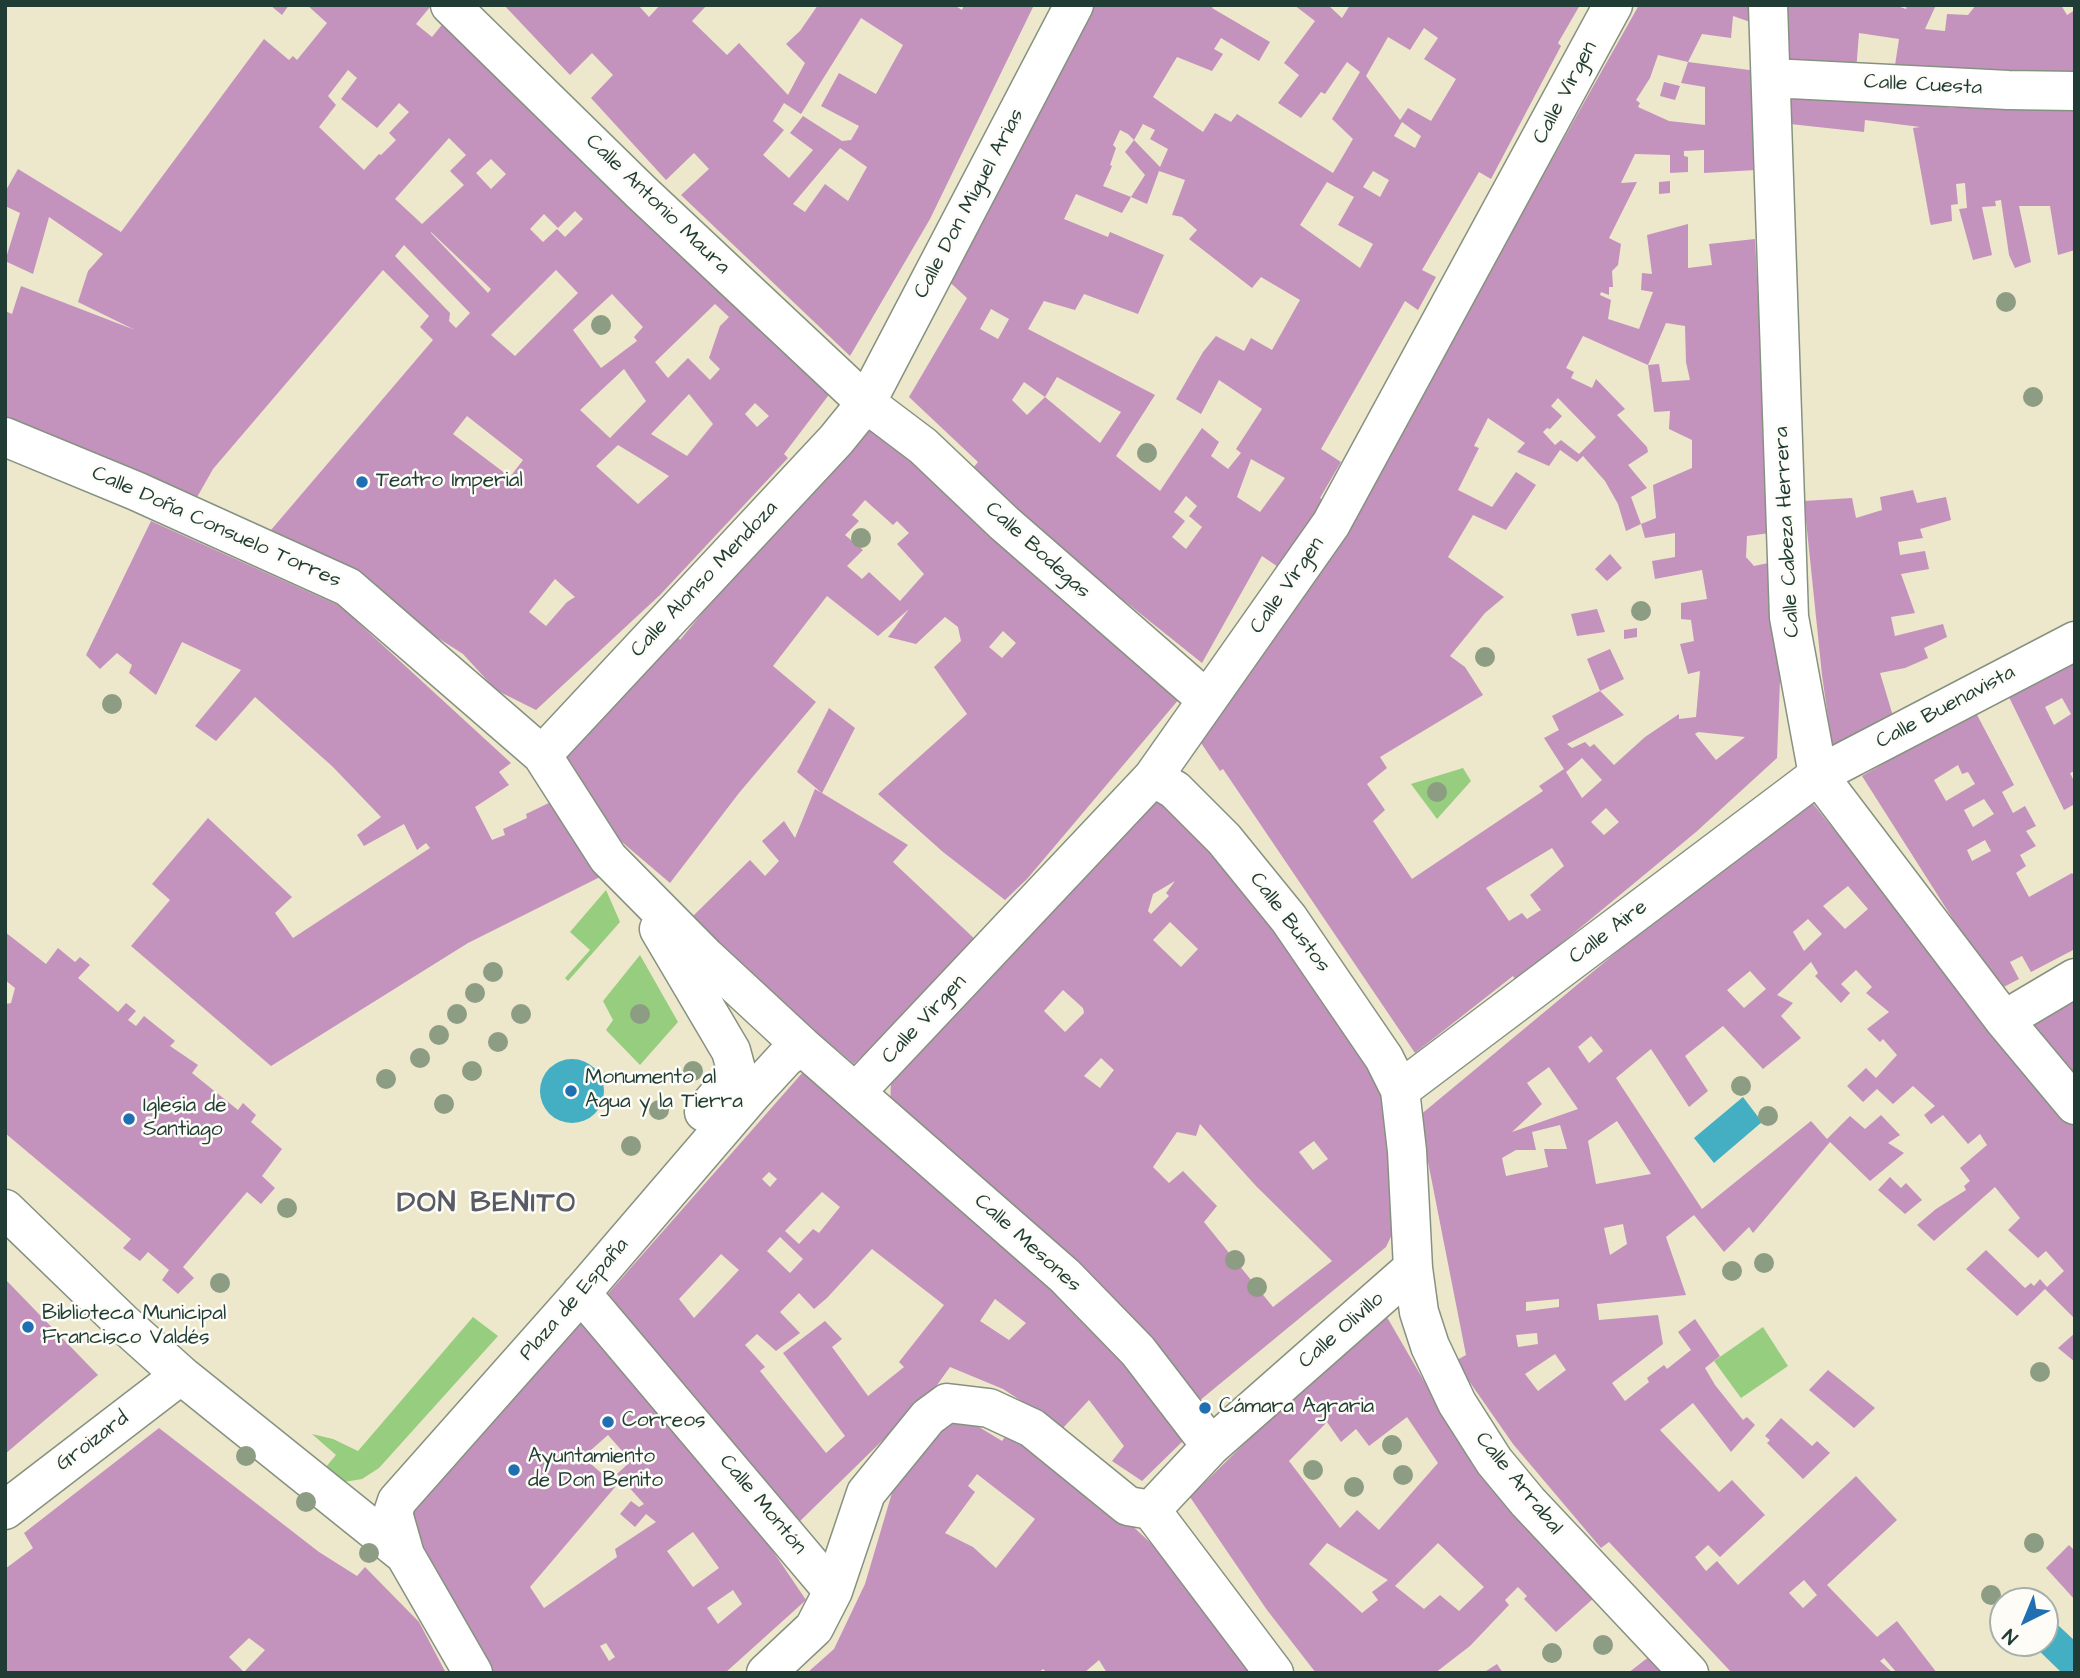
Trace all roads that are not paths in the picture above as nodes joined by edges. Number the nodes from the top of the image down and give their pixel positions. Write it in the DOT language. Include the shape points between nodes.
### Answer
graph roads {
  1 [pos="450,5"];
  2 [pos="1074,5"];
  3 [pos="1613,5"];
  4 [pos="1768,5"];
  5 [pos="1771,78"];
  6 [pos="2075,90"];
  7 [pos="866,403"];
  8 [pos="5,437"];
  9 [pos="2075,641"];
  10 [pos="1207,700"];
  11 [pos="542,755"];
  12 [pos="1818,775"];
  13 [pos="1153,777"];
  14 [pos="619,869"];
  15 [pos="693,944"];
  16 [pos="2075,978"];
  17 [pos="2004,1020"];
  18 [pos="812,1054"];
  19 [pos="1400,1090"];
  20 [pos="856,1092"];
  21 [pos="752,1094"];
  22 [pos="2075,1105"];
  23 [pos="624,1204"];
  24 [pos="5,1209"];
  25 [pos="1413,1268"];
  26 [pos="581,1293"];
  27 [pos="493,1361"];
  28 [pos="181,1375"];
  29 [pos="1211,1446"];
  30 [pos="396,1505"];
  31 [pos="345,1506"];
  32 [pos="5,1510"];
  33 [pos="1151,1510"];
  34 [pos="405,1555"];
  35 [pos="833,1591"];
  36 [pos="473,1673"];
  37 [pos="766,1673"];
  38 [pos="1274,1673"];
  39 [pos="1689,1673"];
  1 -- 7 [label="street, Calle Antonio Maura"];
  2 -- 7 [label="street, Calle Don Miguel Arias"];
  3 -- 10 [label="street, Calle Virgen" via="1332,524"];
  4 -- 5 [label="street, Calle Cabeza Herrera"];
  5 -- 6 [label="street, Calle Cuesta"];
  5 -- 12 [label="street, Calle Cabeza Herrera" via="1789,617"];
  7 -- 10 [label="street, Calle Bodegas" via="923,446"];
  7 -- 11 [label="street, Calle Alonso Mendoza"];
  8 -- 11 [label="street, Calle Doña Consuelo Torres" via="348,587"];
  9 -- 12 [label="street, Calle Buenavista"];
  10 -- 13 [label="street, Calle Virgen"];
  11 -- 14 [label="street, Calle Doña Consuelo Torres"];
  12 -- 17 [label="street, Calle Cabeza Herrera"];
  12 -- 19 [label="street, Calle Aire"];
  13 -- 19 [label="street, Calle Bustos" via="1175,790 1224,839 1289,919 1384,1058"];
  13 -- 20 [label="street, Calle Virgen"];
  14 -- 15 [label="street"];
  14 -- 23 [label="street" via="731,1051 737,1073"];
  15 -- 18 [label="street"];
  15 -- 21 [label="street" via="744,1032 756,1068"];
  16 -- 17 [label="street"];
  17 -- 22 [label="street, Calle Cabeza Herrera"];
  18 -- 20 [label="street, Calle Mesones"];
  18 -- 21 [label="street, Plaza de España" via="786,1056"];
  19 -- 25 [label="street, Calle Arrabal"];
  20 -- 29 [label="street, Calle Mesones" via="1065,1276 1138,1351"];
  21 -- 26 [label="street, Plaza de España"];
  24 -- 28 [label="street"];
  25 -- 29 [label="street, Calle Olivillo"];
  25 -- 39 [label="street, Calle Arrabal" via="1419,1312 1430,1346 1457,1403 1494,1461"];
  26 -- 30 [label="street, Plaza de España"];
  26 -- 35 [label="street, Calle Montón"];
  27 -- 31 [label="street" via="401,1469 374,1494"];
  28 -- 31 [label="street"];
  28 -- 32 [label="street, Groizard"];
  29 -- 33 [label="street, Calle Olivillo"];
  30 -- 31 [label="street"];
  30 -- 34 [label="street" via="393,1513"];
  31 -- 34 [label="street"];
  33 -- 35 [label="street" via="1128,1506 1032,1428 989,1408 947,1403 928,1417 866,1493"];
  33 -- 38 [label="street"];
  34 -- 36 [label="street"];
  35 -- 37 [label="street" via="814,1628"];
}
